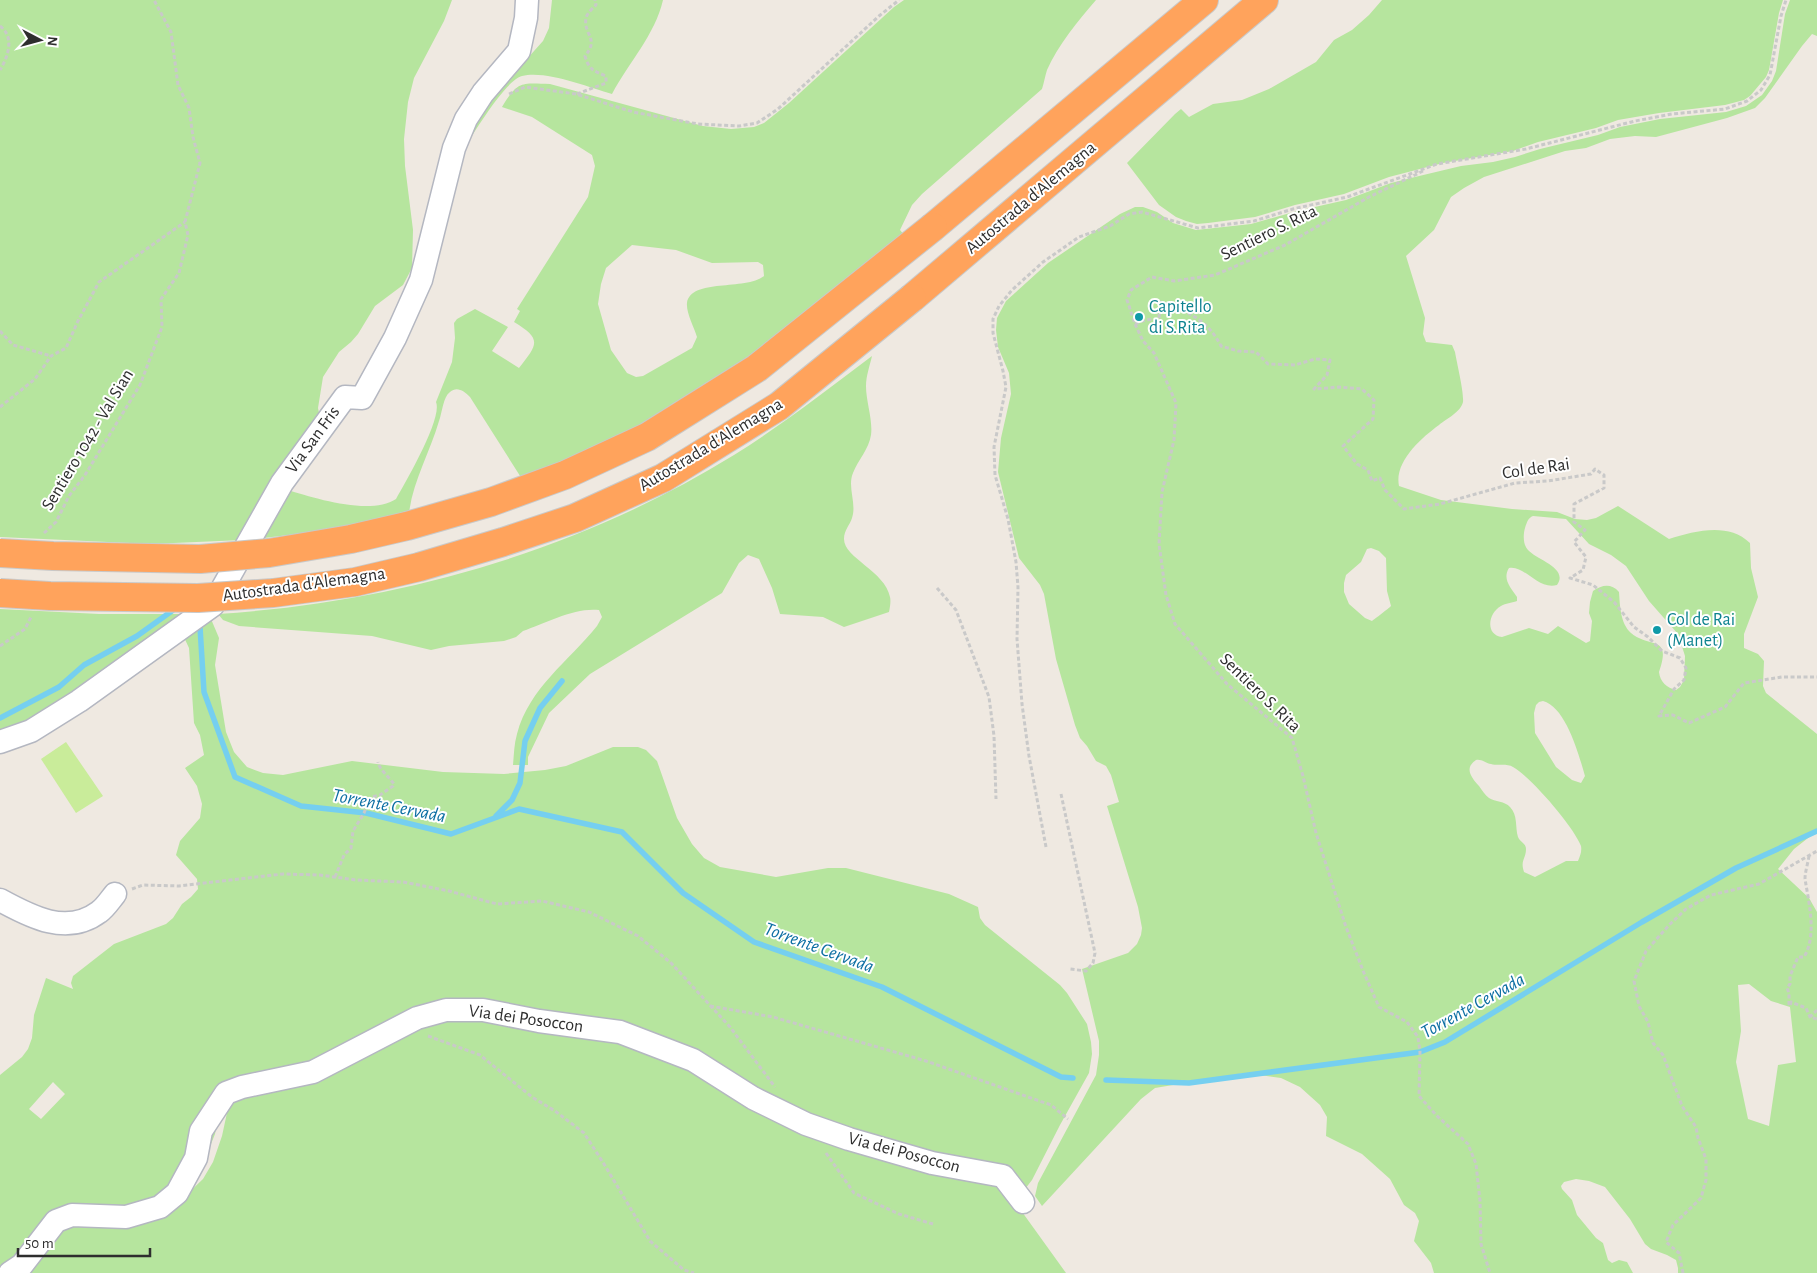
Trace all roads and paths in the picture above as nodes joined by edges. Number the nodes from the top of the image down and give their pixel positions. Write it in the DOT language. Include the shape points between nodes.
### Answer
graph roads {
  1 [pos="154,0"];
  2 [pos="526,0"];
  3 [pos="596,0"];
  4 [pos="899,0"];
  5 [pos="1204,0"];
  6 [pos="1264,0"];
  7 [pos="1786,0"];
  8 [pos="0,26"];
  9 [pos="0,70"];
  10 [pos="508,94"];
  11 [pos="576,94"];
  12 [pos="1438,164"];
  13 [pos="185,222"];
  14 [pos="1135,324"];
  15 [pos="0,331"];
  16 [pos="51,356"];
  17 [pos="0,407"];
  18 [pos="38,537"];
  19 [pos="0,553"];
  20 [pos="937,588"];
  21 [pos="0,592"];
  22 [pos="33,614"];
  23 [pos="0,646"];
  24 [pos="1817,677"];
  25 [pos="0,742"];
  26 [pos="378,762"];
  27 [pos="1061,794"];
  28 [pos="996,799"];
  29 [pos="1046,847"];
  30 [pos="1817,851"];
  31 [pos="1809,855"];
  32 [pos="335,877"];
  33 [pos="115,894"];
  34 [pos="0,900"];
  35 [pos="1070,968"];
  36 [pos="710,1006"];
  37 [pos="1817,1010"];
  38 [pos="1810,1017"];
  39 [pos="1817,1019"];
  40 [pos="400,1028"];
  41 [pos="779,1092"];
  42 [pos="1068,1119"];
  43 [pos="806,1124"];
  44 [pos="1023,1202"];
  45 [pos="933,1224"];
  46 [pos="10,1273"];
  47 [pos="694,1273"];
  48 [pos="1490,1273"];
  49 [pos="1683,1273"];
  1 -- 13 [label="path, Sentiero 1042 - Val Sian" via="171,32 178,85 190,108 200,164"];
  2 -- 25 [label="street, Via San Fris" via="519,51 483,93 466,119 454,148 421,280 395,338 362,398 345,397 282,482 213,605 79,701 31,731"];
  3 -- 11 [label="path" via="586,19 592,48 586,56 588,66 606,76 606,82"];
  4 -- 11 [label="path" via="778,109 757,123 739,126 698,124 633,112"];
  5 -- 19 [label="highway, Autostrada d'Alemagna, bridge" via="933,227 757,368 656,432 565,474 491,502 407,526 270,553 200,559"];
  6 -- 21 [label="highway, Autostrada d'Alemagna, bridge" via="912,298 779,406 664,478 575,518 419,567 355,582 198,598"];
  7 -- 12 [label="path" via="1770,75 1761,90 1747,101 1725,109 1635,121 1526,149"];
  8 -- 9 [label="path" via="9,38 7,59"];
  10 -- 11 [label="path" via="525,87"];
  12 -- 14 [label="path, Sentiero S. Rita" via="1369,197 1285,245 1215,275 1174,281 1152,277 1131,290 1127,300"];
  12 -- 29 [label="path" via="1347,197 1254,220 1198,228 1142,212 1130,214 1110,226 1079,237 1042,262 999,306 993,319 992,333 1006,387 994,447 995,475 1016,562 1022,704"];
  13 -- 16 [label="path" via="100,282 66,348"];
  13 -- 18 [label="path, Sentiero 1042 - Val Sian" via="188,235 179,273 161,299 162,327 140,385 69,496 56,522"];
  14 -- 24 [label="path, Col de Rai" via="1159,319 1160,302 1208,325 1221,346 1256,352 1268,364 1295,365 1315,359 1330,360 1327,375 1314,389 1362,389 1374,400 1373,419 1343,446 1357,464 1368,470 1372,481 1380,478 1385,490 1404,509 1440,504 1515,483 1576,478 1591,474 1595,468 1604,475 1604,488 1574,504 1574,522 1585,530 1574,542 1586,557 1583,570 1570,578 1593,585 1662,651 1680,658 1686,668 1684,680 1674,689 1660,716 1673,715 1689,723 1725,707 1744,683 1782,677"];
  14 -- 48 [label="path, Sentiero S. Rita" via="1154,353 1176,403 1174,440 1162,492 1159,544 1166,595 1175,624 1227,684 1292,738 1316,833 1364,973 1379,1007 1407,1022 1418,1037 1419,1096 1468,1144 1476,1164 1481,1244"];
  15 -- 16 [label="path" via="13,345"];
  16 -- 17 [label="path" via="36,379"];
  20 -- 28 [label="path" via="956,610 988,697 994,736"];
  22 -- 23 [label="path" via="25,629"];
  26 -- 32 [label="path" via="394,784 369,800 353,831 351,848 344,855"];
  27 -- 35 [label="path" via="1095,953 1093,963 1086,971"];
  30 -- 31 [label="path"];
  31 -- 38 [label="path" via="1805,877 1813,938 1808,953 1798,957 1787,988 1788,1004 1790,1006 1791,1002 1806,1008"];
  31 -- 49 [label="path" via="1759,884 1710,895 1686,910 1646,951 1634,981 1639,1006 1648,1022 1653,1043 1663,1054 1682,1106 1696,1127 1706,1159 1706,1180 1701,1198 1673,1225 1666,1242 1679,1253"];
  32 -- 33 [label="path" via="283,874 179,886 143,885"];
  32 -- 36 [label="path" via="403,882 497,904 542,901 589,912 638,936 670,963"];
  33 -- 34 [label="street" via="100,912 80,922 58,924 24,913"];
  36 -- 41 [label="path"];
  36 -- 42 [label="path" via="773,1017 926,1061 1051,1106"];
  37 -- 38 [label="path"];
  38 -- 39 [label="path"];
  40 -- 43 [label="street, Via dei Posoccon" via="418,1018 446,1010 484,1010 620,1032 693,1060 753,1098"];
  40 -- 46 [label="street, Via dei Posoccon" via="313,1072 226,1093 201,1131 196,1158 177,1193 160,1207 126,1217 72,1215 56,1221 22,1266"];
  40 -- 47 [label="path" via="480,1055 584,1133 650,1241 684,1270"];
  43 -- 44 [label="street, Via dei Posoccon" via="932,1164 1003,1176"];
  43 -- 45 [label="path" via="854,1193 899,1214"];
}
